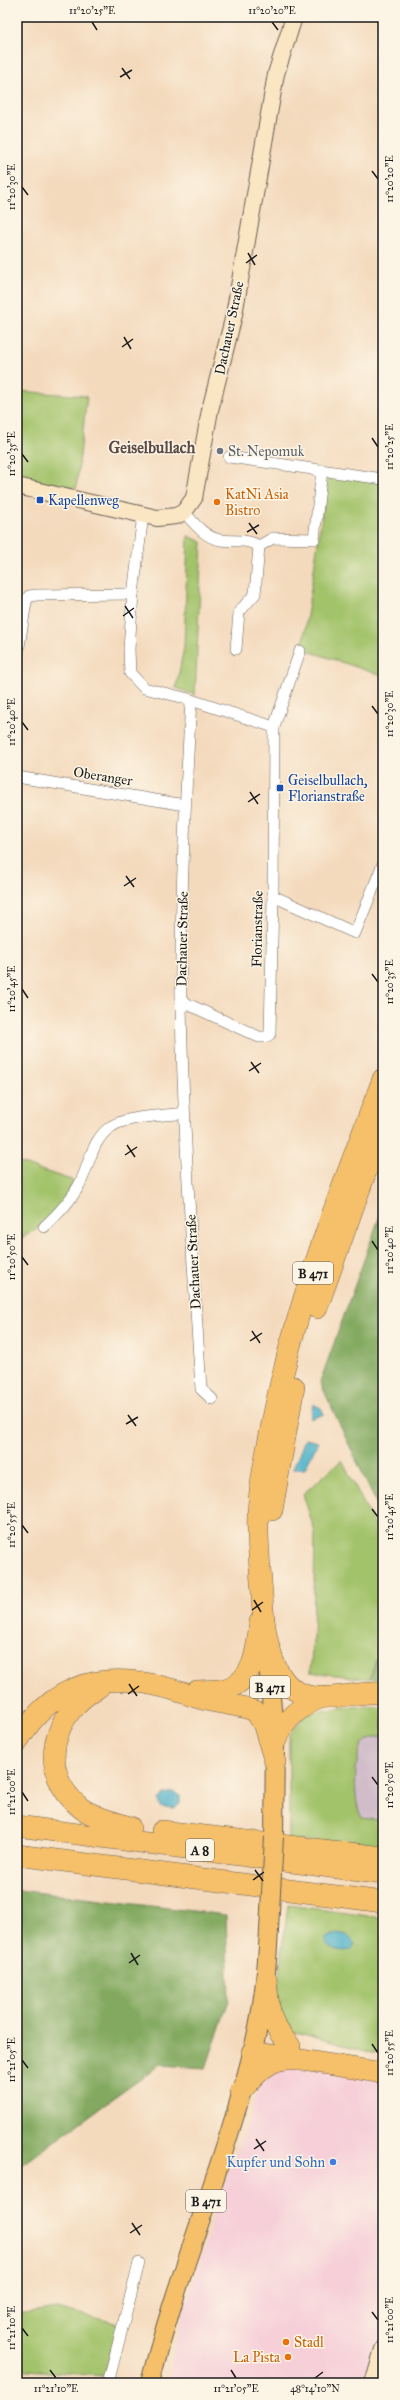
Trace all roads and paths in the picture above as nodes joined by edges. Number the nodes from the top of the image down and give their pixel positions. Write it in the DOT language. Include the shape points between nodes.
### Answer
graph roads {
  1 [pos="294,17"];
  2 [pos="229,456"];
  3 [pos="322,470"];
  4 [pos="383,479"];
  5 [pos="17,486"];
  6 [pos="184,512"];
  7 [pos="143,515"];
  8 [pos="259,546"];
  9 [pos="133,594"];
  10 [pos="236,649"];
  11 [pos="300,651"];
  12 [pos="17,659"];
  13 [pos="191,701"];
  14 [pos="274,727"];
  15 [pos="17,777"];
  16 [pos="185,804"];
  17 [pos="383,864"];
  18 [pos="273,896"];
  19 [pos="181,1001"];
  20 [pos="383,1079"];
  21 [pos="184,1113"];
  22 [pos="383,1124"];
  23 [pos="44,1227"];
  24 [pos="212,1399"];
  25 [pos="261,1564"];
  26 [pos="262,1600"];
  27 [pos="265,1632"];
  28 [pos="123,1682"];
  29 [pos="200,1694"];
  30 [pos="383,1694"];
  31 [pos="322,1697"];
  32 [pos="17,1742"];
  33 [pos="275,1752"];
  34 [pos="17,1812"];
  35 [pos="17,1826"];
  36 [pos="130,1827"];
  37 [pos="17,1855"];
  38 [pos="383,1858"];
  39 [pos="383,1874"];
  40 [pos="357,1900"];
  41 [pos="383,1902"];
  42 [pos="383,1910"];
  43 [pos="266,1979"];
  44 [pos="254,2045"];
  45 [pos="292,2052"];
  46 [pos="383,2064"];
  47 [pos="383,2073"];
  48 [pos="241,2091"];
  49 [pos="139,2262"];
  50 [pos="383,2349"];
  51 [pos="155,2362"];
  52 [pos="108,2383"];
  53 [pos="142,2383"];
  54 [pos="150,2383"];
  55 [pos="157,2383"];
  56 [pos="373,2383"];
  1 -- 6 [label="street, Dachauer Straße" via="276,74 234,315 207,422 194,498"];
  2 -- 3 [label="street"];
  3 -- 4 [label="street"];
  3 -- 8 [label="street" via="314,539 273,538"];
  5 -- 7 [label="street"];
  6 -- 7 [label="street" via="168,518"];
  6 -- 8 [label="street" via="202,532 211,537 250,541"];
  7 -- 9 [label="street"];
  8 -- 10 [label="street" via="255,594 239,612"];
  9 -- 12 [label="street" via="29,596"];
  9 -- 13 [label="street" via="130,673 144,688"];
  11 -- 14 [label="street, Florianstraße"];
  13 -- 14 [label="street"];
  13 -- 16 [label="street, Dachauer Straße"];
  14 -- 18 [label="street, Florianstraße"];
  15 -- 16 [label="street, Oberanger"];
  16 -- 19 [label="street, Dachauer Straße"];
  17 -- 18 [label="street" via="355,933"];
  18 -- 19 [label="street, Florianstraße" via="270,1034 259,1037"];
  19 -- 21 [label="street, Dachauer Straße"];
  20 -- 25 [label="highway, B 471" via="332,1214 288,1349 273,1412 263,1473 258,1515"];
  21 -- 23 [label="street" via="112,1126 97,1139 79,1186 68,1203"];
  21 -- 24 [label="street, Dachauer Straße" via="201,1389"];
  22 -- 25 [label="highway, B 471" via="302,1350"];
  25 -- 26 [label="highway, B 471"];
  26 -- 27 [label="highway, B 471"];
  26 -- 29 [label="highway" via="255,1655 249,1670 235,1685"];
  27 -- 31 [label="highway" via="280,1673 286,1682 302,1693"];
  27 -- 33 [label="main road, B 471"];
  28 -- 29 [label="highway"];
  28 -- 32 [label="highway" via="89,1682 66,1692 29,1722"];
  28 -- 36 [label="highway" via="99,1687 75,1704 59,1727 54,1757 63,1786 81,1808 93,1815"];
  29 -- 33 [label="highway" via="255,1711"];
  30 -- 31 [label="highway" via="359,1692"];
  31 -- 33 [label="highway" via="292,1714 281,1728"];
  33 -- 43 [label="main road, B 471, bridge" via="274,1837"];
  34 -- 36 [label="highway"];
  35 -- 39 [label="highway, A 8"];
  36 -- 38 [label="highway"];
  37 -- 40 [label="highway, A 8"];
  40 -- 41 [label="highway, A 8"];
  40 -- 42 [label="highway"];
  43 -- 44 [label="main road, B 471"];
  43 -- 45 [label="highway" via="270,2015 274,2026"];
  44 -- 45 [label="highway"];
  44 -- 48 [label="main road, B 471"];
  45 -- 46 [label="highway"];
  45 -- 47 [label="highway"];
  45 -- 48 [label="highway" via="260,2071"];
  48 -- 51 [label="main road, B 471"];
  49 -- 52 [label="street"];
  50 -- 56 [label="street"];
  51 -- 53 [label="main road"];
  51 -- 54 [label="main road, B 471"];
  51 -- 55 [label="main road"];
}
